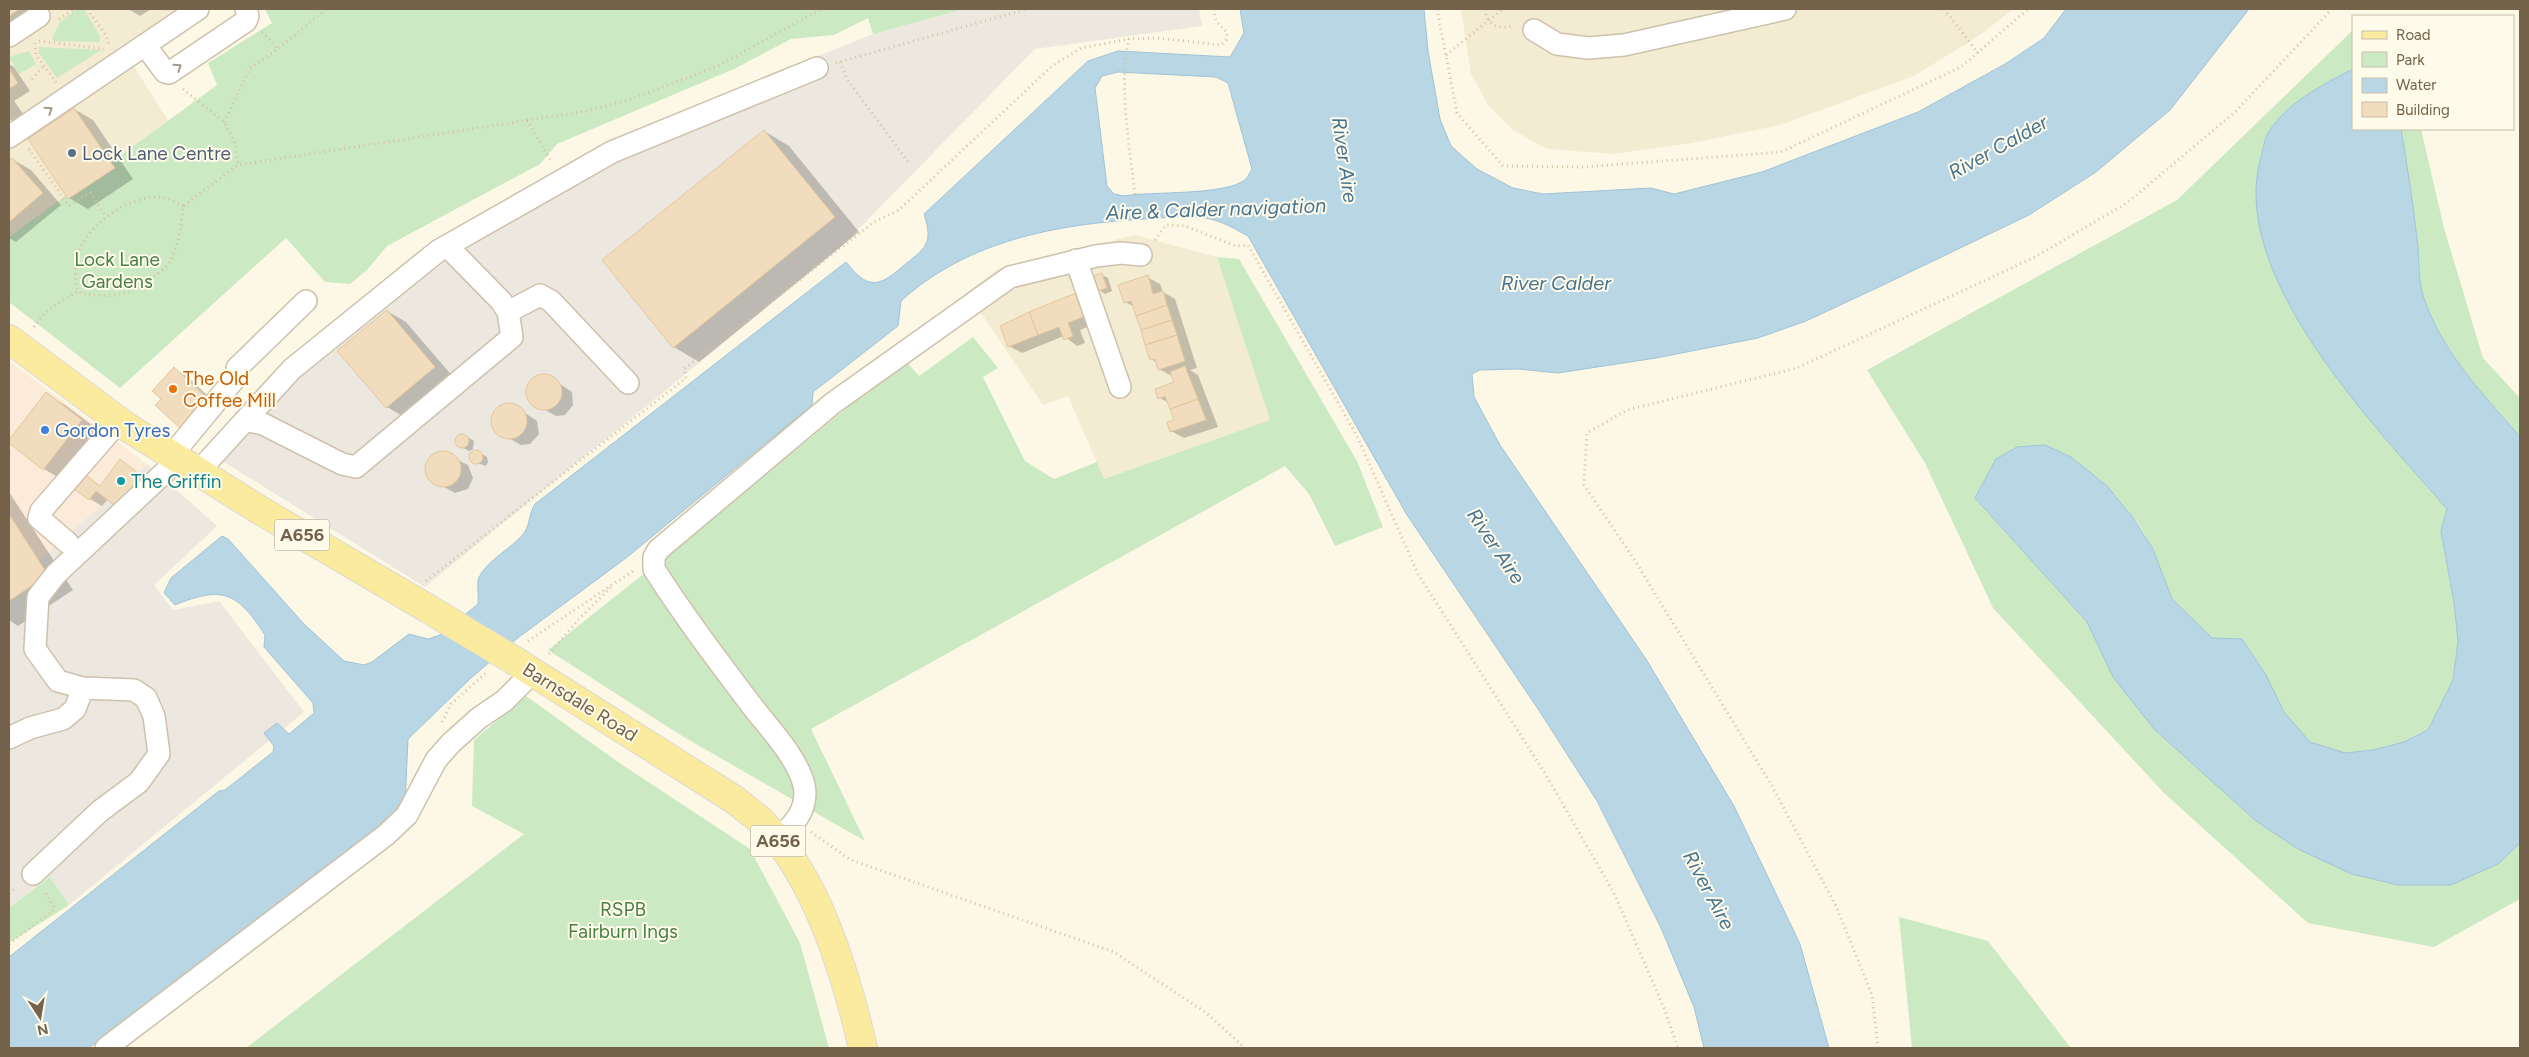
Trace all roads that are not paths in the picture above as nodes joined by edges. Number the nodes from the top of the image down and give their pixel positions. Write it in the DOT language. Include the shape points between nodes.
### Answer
graph roads {
  1 [pos="198,9"];
  2 [pos="246,9"];
  3 [pos="1785,9"];
  4 [pos="1706,17"];
  5 [pos="45,24"];
  6 [pos="1534,30"];
  7 [pos="10,36"];
  8 [pos="145,45"];
  9 [pos="817,68"];
  10 [pos="13,134"];
  11 [pos="447,246"];
  12 [pos="1141,255"];
  13 [pos="1076,260"];
  14 [pos="306,301"];
  15 [pos="508,312"];
  16 [pos="13,350"];
  17 [pos="628,383"];
  18 [pos="1120,387"];
  19 [pos="245,420"];
  20 [pos="119,421"];
  21 [pos="183,462"];
  22 [pos="68,543"];
  23 [pos="517,661"];
  24 [pos="83,688"];
  25 [pos="9,738"];
  26 [pos="787,831"];
  27 [pos="32,874"];
  28 [pos="106,1048"];
  29 [pos="863,1048"];
  1 -- 8 [label="street"];
  8 -- 2 [label="street, one-way" via="165,72 170,73 246,21"];
  3 -- 4 [label="street"];
  4 -- 6 [label="street" via="1624,45 1588,48 1557,44"];
  5 -- 7 [label="street"];
  10 -- 8 [label="street, one-way"];
  9 -- 11 [label="street" via="612,152"];
  11 -- 15 [label="street"];
  11 -- 19 [label="street" via="292,369"];
  12 -- 13 [label="street" via="1121,252"];
  13 -- 18 [label="street"];
  13 -- 26 [label="street" via="1010,277 962,309 833,403 658,550 654,557 654,569 671,596 788,752 804,785 803,810"];
  14 -- 21 [label="street" via="237,368 238,376"];
  15 -- 17 [label="street" via="540,294"];
  15 -- 19 [label="street" via="512,338 356,467 342,464 263,424"];
  16 -- 20 [label="main road, A656"];
  19 -- 21 [label="street"];
  20 -- 21 [label="main road, A656"];
  20 -- 22 [label="street" via="41,511 39,518"];
  21 -- 23 [label="main road, Barnsdale Road / A656, bridge" via="258,510"];
  21 -- 24 [label="street" via="56,574 38,598 35,649 58,681"];
  23 -- 26 [label="main road, Barnsdale Road / A656" via="734,800 762,822"];
  23 -- 28 [label="street" via="504,701 479,718 436,760 408,815"];
  24 -- 25 [label="street" via="75,709 63,720 30,728"];
  24 -- 27 [label="street" via="134,690 146,698 154,716 159,754 140,782 100,811"];
  26 -- 29 [label="main road, Barnsdale Road / A656" via="823,918"];
}
